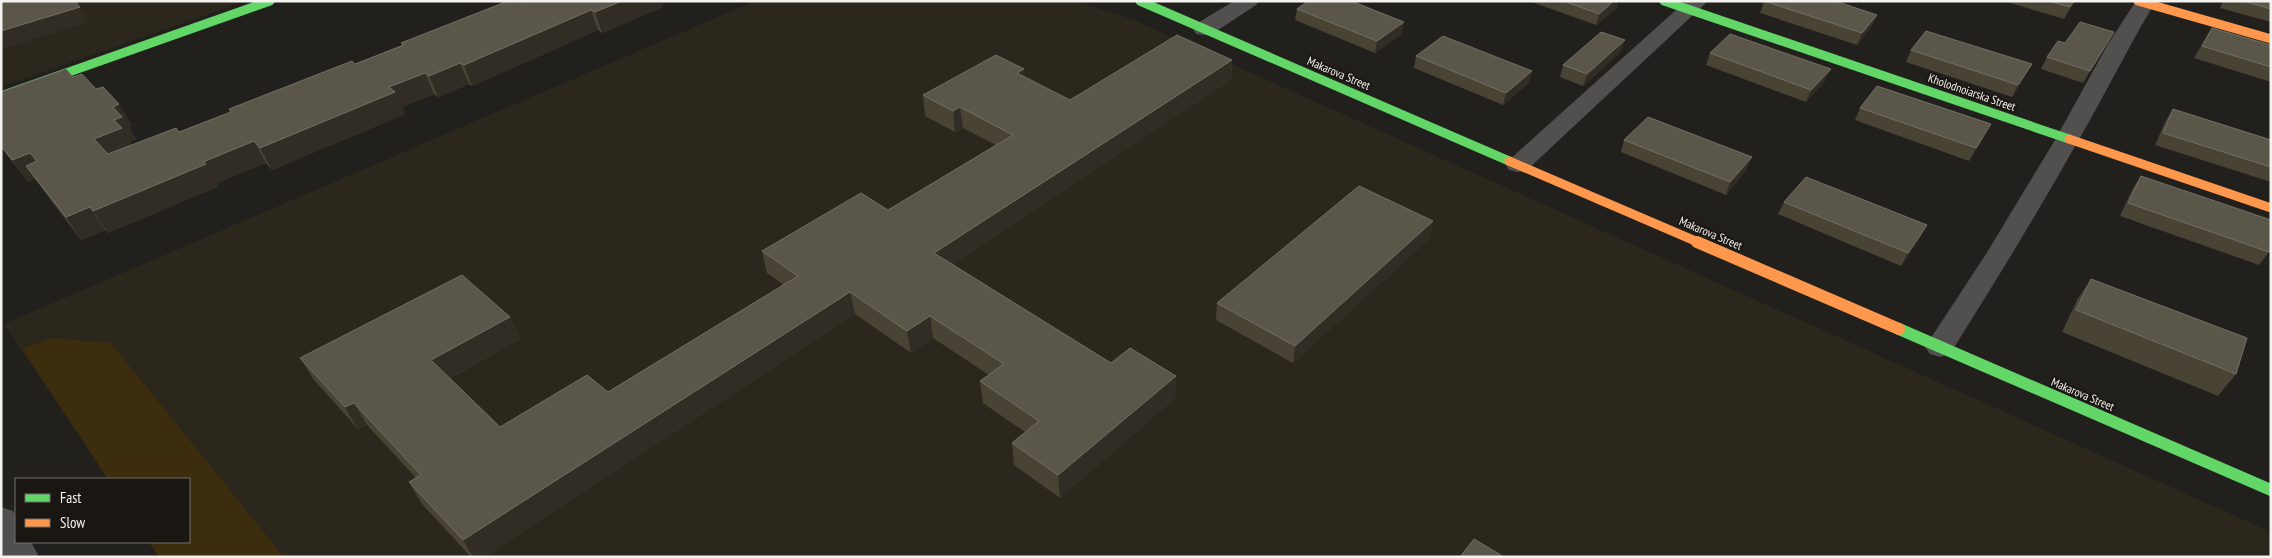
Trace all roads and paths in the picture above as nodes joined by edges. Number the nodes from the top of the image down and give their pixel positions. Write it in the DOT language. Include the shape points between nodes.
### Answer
graph roads {
  1 [pos="270,1"];
  2 [pos="1140,1"];
  3 [pos="1249,1"];
  4 [pos="1664,1"];
  5 [pos="2143,2"];
  6 [pos="1694,6"];
  7 [pos="1204,29"];
  8 [pos="2271,39"];
  9 [pos="1,96"];
  10 [pos="2067,140"];
  11 [pos="1518,165"];
  12 [pos="2271,208"];
  13 [pos="1940,347"];
  14 [pos="2271,490"];
  15 [pos="1,520"];
  16 [pos="22,557"];
  1 -- 9 [label="street"];
  2 -- 7 [label="street, Makarova Street"];
  3 -- 7 [label="street"];
  4 -- 6 [label="street, Kholodnoiarska Street"];
  5 -- 8 [label="street"];
  5 -- 10 [label="street"];
  6 -- 10 [label="street, Kholodnoiarska Street"];
  6 -- 11 [label="street"];
  7 -- 11 [label="street, Makarova Street"];
  10 -- 12 [label="street, Kholodnoiarska Street"];
  10 -- 13 [label="street"];
  11 -- 13 [label="street, Makarova Street"];
  13 -- 14 [label="street, Makarova Street"];
  15 -- 16 [label="street"];
}
